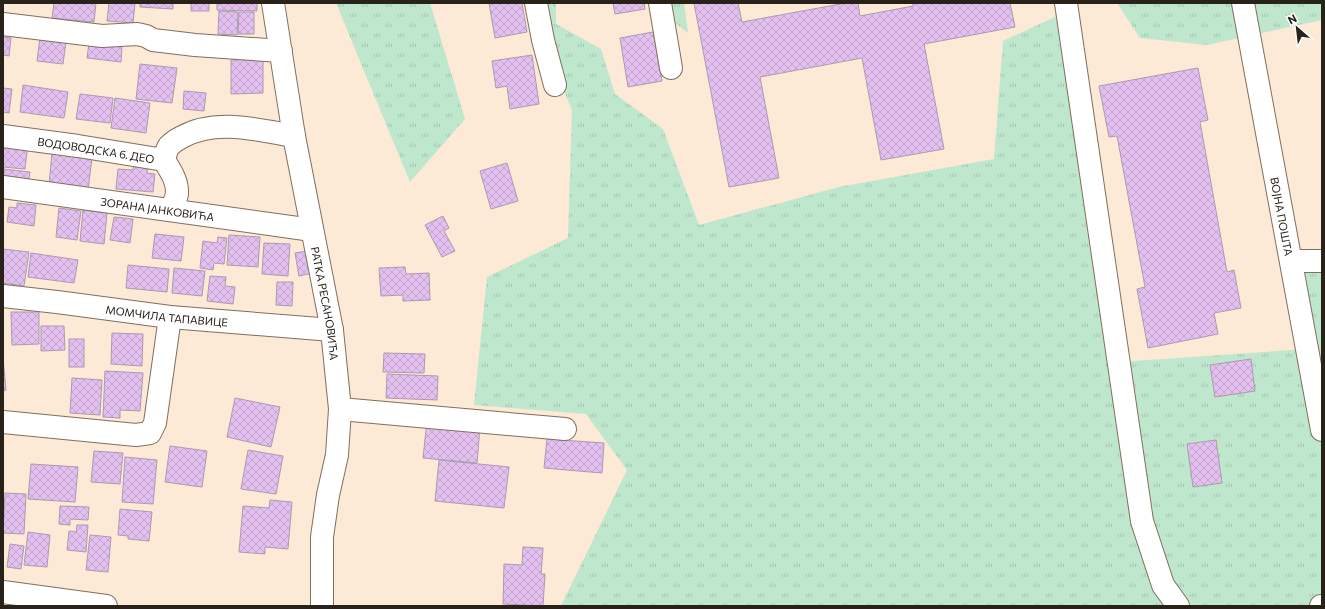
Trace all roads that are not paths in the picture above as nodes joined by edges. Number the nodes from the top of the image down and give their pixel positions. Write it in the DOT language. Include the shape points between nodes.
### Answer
graph roads {
  1 [pos="273,3"];
  2 [pos="536,3"];
  3 [pos="660,3"];
  4 [pos="1066,3"];
  5 [pos="1243,3"];
  6 [pos="3,24"];
  7 [pos="281,51"];
  8 [pos="671,68"];
  9 [pos="555,85"];
  10 [pos="3,136"];
  11 [pos="294,136"];
  12 [pos="164,160"];
  13 [pos="3,187"];
  14 [pos="171,209"];
  15 [pos="312,230"];
  16 [pos="1291,261"];
  17 [pos="1322,261"];
  18 [pos="3,296"];
  19 [pos="170,317"];
  20 [pos="332,330"];
  21 [pos="340,409"];
  22 [pos="3,422"];
  23 [pos="565,429"];
  24 [pos="1322,430"];
  25 [pos="11,598"];
  26 [pos="106,606"];
  27 [pos="322,606"];
  28 [pos="1178,606"];
  1 -- 7 [label="street, РАТКА РЕСАНОВИЋА"];
  2 -- 9 [label="street"];
  3 -- 8 [label="street"];
  4 -- 28 [label="street" via="1142,521 1163,585"];
  5 -- 16 [label="street, ВОЈНА ПОШТА"];
  6 -- 7 [label="street" via="102,36 137,34 167,42"];
  7 -- 11 [label="street, РАТКА РЕСАНОВИЋА"];
  10 -- 12 [label="street, ВОДОВОДСКА 6. ДЕО"];
  11 -- 12 [label="street, ВОДОВОДСКА 6. ДЕО" via="235,127 209,127 190,132 177,140 169,146"];
  11 -- 15 [label="street, РАТКА РЕСАНОВИЋА"];
  12 -- 14 [label="street" via="176,184 177,194"];
  13 -- 14 [label="street, ЗОРАНА ЈАНКОВИЋА"];
  14 -- 15 [label="street, ЗОРАНА ЈАНКОВИЋА"];
  15 -- 20 [label="street, РАТКА РЕСАНОВИЋА"];
  16 -- 17 [label="street"];
  16 -- 24 [label="street, ВОЈНА ПОШТА"];
  18 -- 19 [label="street, МОМЧИЛА ТАПАВИЦЕ"];
  19 -- 20 [label="street, МОМЧИЛА ТАПАВИЦЕ"];
  19 -- 22 [label="street" via="156,424 150,433 136,435"];
  20 -- 21 [label="street, РАТКА РЕСАНОВИЋА"];
  21 -- 23 [label="street"];
  21 -- 27 [label="street, РАТКА РЕСАНОВИЋА" via="337,455 322,537"];
  25 -- 26 [label="street"];
}
